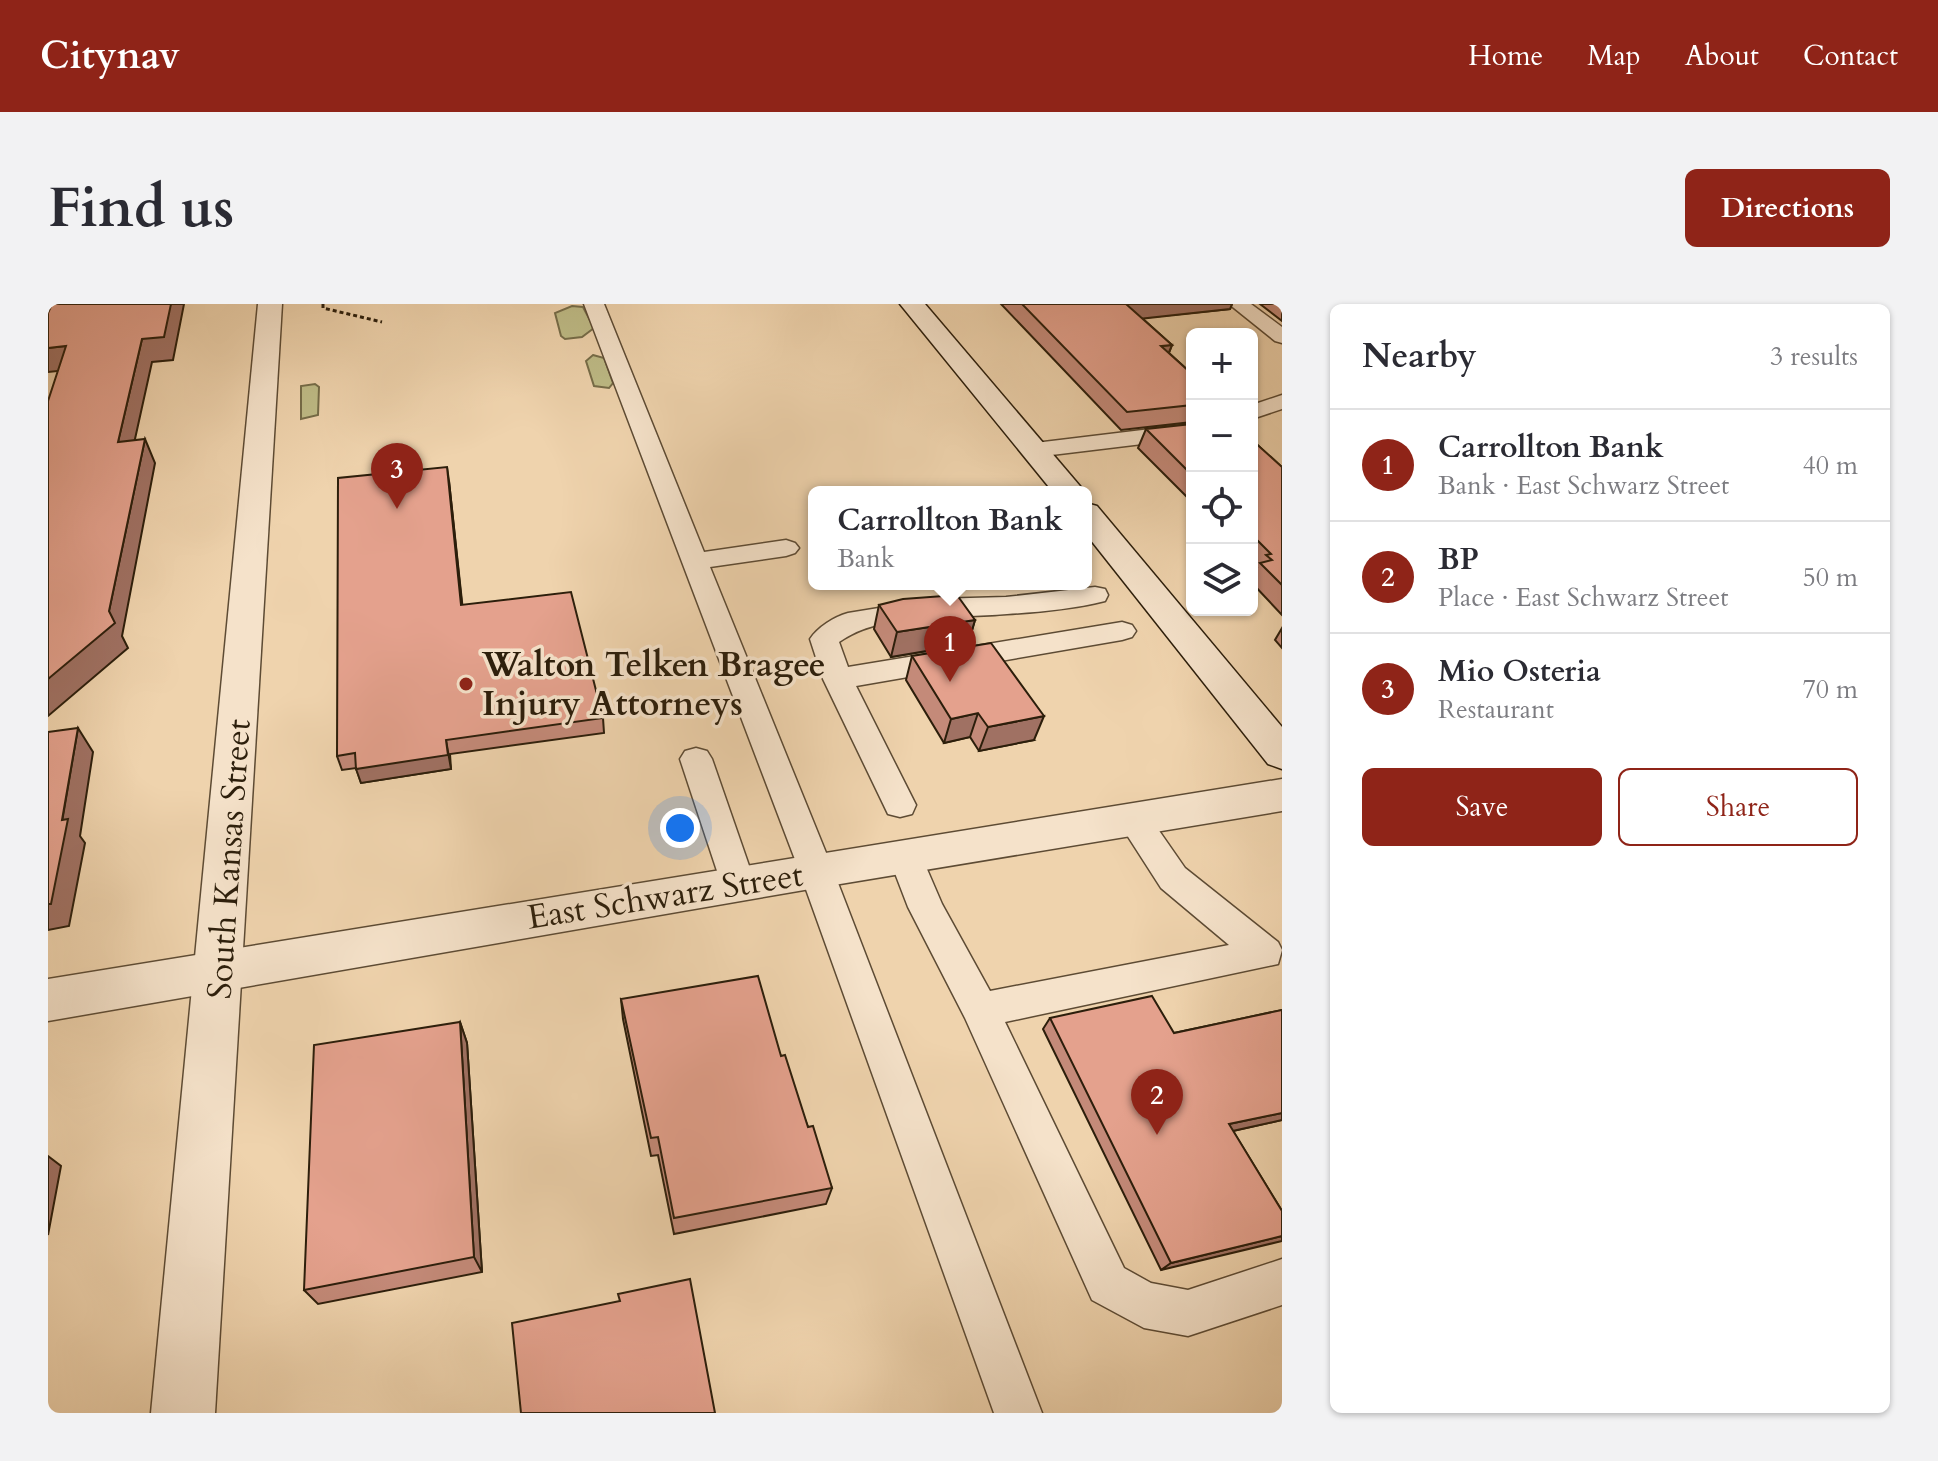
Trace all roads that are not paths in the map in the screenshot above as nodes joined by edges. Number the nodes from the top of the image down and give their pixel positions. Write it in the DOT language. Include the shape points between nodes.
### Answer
graph roads {
  1 [pos="270,304"];
  2 [pos="594,304"];
  3 [pos="912,304"];
  4 [pos="1239,304"];
  5 [pos="1282,337"];
  6 [pos="1282,402"];
  7 [pos="1258,410"];
  8 [pos="1186,432"];
  9 [pos="1035,450"];
  10 [pos="1064,486"];
  11 [pos="1092,520"];
  12 [pos="786,548"];
  13 [pos="695,561"];
  14 [pos="834,669"];
  15 [pos="1282,754"];
  16 [pos="696,759"];
  17 [pos="1282,795"];
  18 [pos="900,805"];
  19 [pos="1132,818"];
  20 [pos="905,855"];
  21 [pos="816,870"];
  22 [pos="738,883"];
  23 [pos="1276,960"];
  24 [pos="220,969"];
  25 [pos="48,1000"];
  26 [pos="980,1010"];
  27 [pos="1282,1282"];
  28 [pos="183,1413"];
  29 [pos="1018,1413"];
  1 -- 24 [label="street, South Kansas Street"];
  2 -- 13 [label="lane"];
  3 -- 9 [label="street"];
  4 -- 5 [label="lane"];
  6 -- 7 [label="lane"];
  8 -- 9 [label="lane"];
  9 -- 10 [label="street"];
  11 -- 15 [label="street"];
  12 -- 13 [label="lane"];
  13 -- 21 [label="lane"];
  14 -- 14 [label="lane" via="1108,612 934,608 848,622 824,639"];
  14 -- 18 [label="lane"];
  16 -- 22 [label="lane"];
  17 -- 19 [label="street, East Schwarz Street"];
  19 -- 20 [label="street, East Schwarz Street"];
  19 -- 23 [label="lane" via="1173,878"];
  20 -- 21 [label="street, East Schwarz Street"];
  20 -- 26 [label="lane"];
  21 -- 22 [label="street, East Schwarz Street"];
  21 -- 29 [label="lane"];
  22 -- 24 [label="street, East Schwarz Street"];
  23 -- 26 [label="lane"];
  24 -- 25 [label="street, East Schwarz Street"];
  24 -- 28 [label="street, South Kansas Street"];
  26 -- 27 [label="lane" via="1108,1284 1144,1305 1188,1313"];
}
